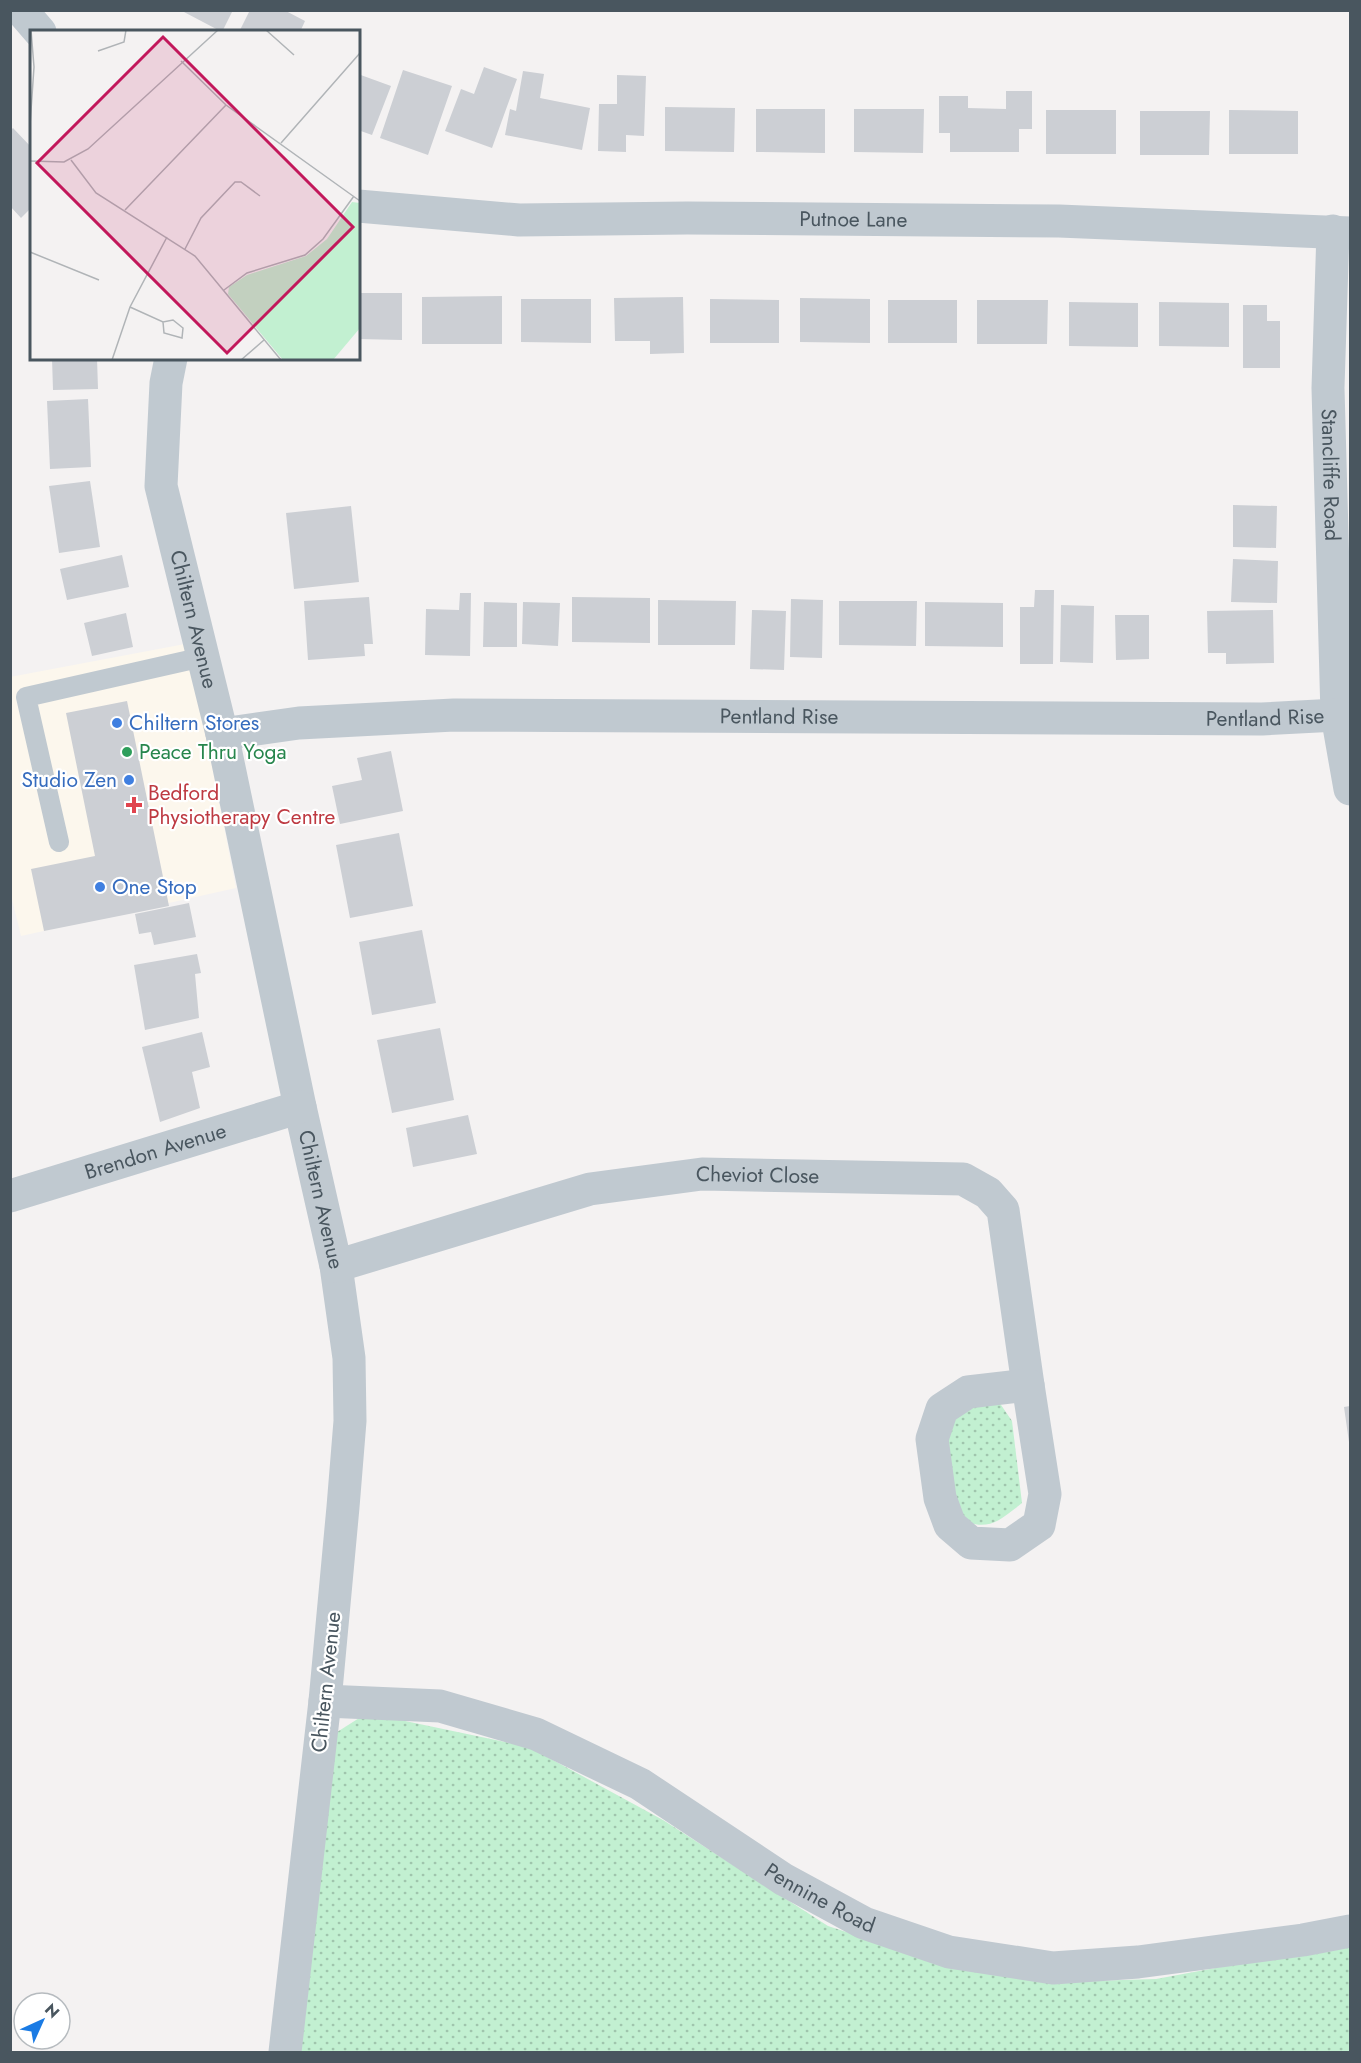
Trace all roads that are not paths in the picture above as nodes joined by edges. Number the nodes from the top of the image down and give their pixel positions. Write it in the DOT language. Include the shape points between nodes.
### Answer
graph roads {
  1 [pos="21,10"];
  2 [pos="38,30"];
  3 [pos="360,206"];
  4 [pos="1342,232"];
  5 [pos="171,360"];
  6 [pos="204,657"];
  7 [pos="1337,715"];
  8 [pos="222,734"];
  9 [pos="1350,789"];
  10 [pos="59,842"];
  11 [pos="300,1107"];
  12 [pos="10,1196"];
  13 [pos="336,1266"];
  14 [pos="1029,1385"];
  15 [pos="325,1701"];
  16 [pos="1350,1931"];
  17 [pos="285,2052"];
  1 -- 2 [label="street"];
  3 -- 4 [label="street, Putnoe Lane" via="519,220 1059,221"];
  4 -- 7 [label="street, Stancliffe Road" via="1328,388"];
  5 -- 6 [label="street, Chiltern Avenue" via="161,486"];
  6 -- 8 [label="street, Chiltern Avenue"];
  6 -- 10 [label="lane" via="26,697"];
  7 -- 8 [label="street, Pentland Rise" via="1262,719 454,715 299,723"];
  7 -- 9 [label="street, Stancliffe Road"];
  8 -- 11 [label="street, Chiltern Avenue"];
  11 -- 12 [label="street, Brendon Avenue"];
  11 -- 13 [label="street, Chiltern Avenue"];
  13 -- 14 [label="street, Cheviot Close" via="590,1190 702,1174 963,1179 988,1193 1003,1210"];
  13 -- 15 [label="street, Chiltern Avenue" via="349,1358 350,1421"];
  14 -- 14 [label="street, Cheviot Close" via="1045,1494 1039,1525 1010,1545 971,1543 950,1525 940,1498 932,1439 942,1409 968,1392"];
  15 -- 16 [label="street, Pennine Road" via="440,1706 536,1734 640,1784 783,1879 864,1923 950,1952 1053,1968 1138,1962"];
  15 -- 17 [label="street, Chiltern Avenue"];
}
